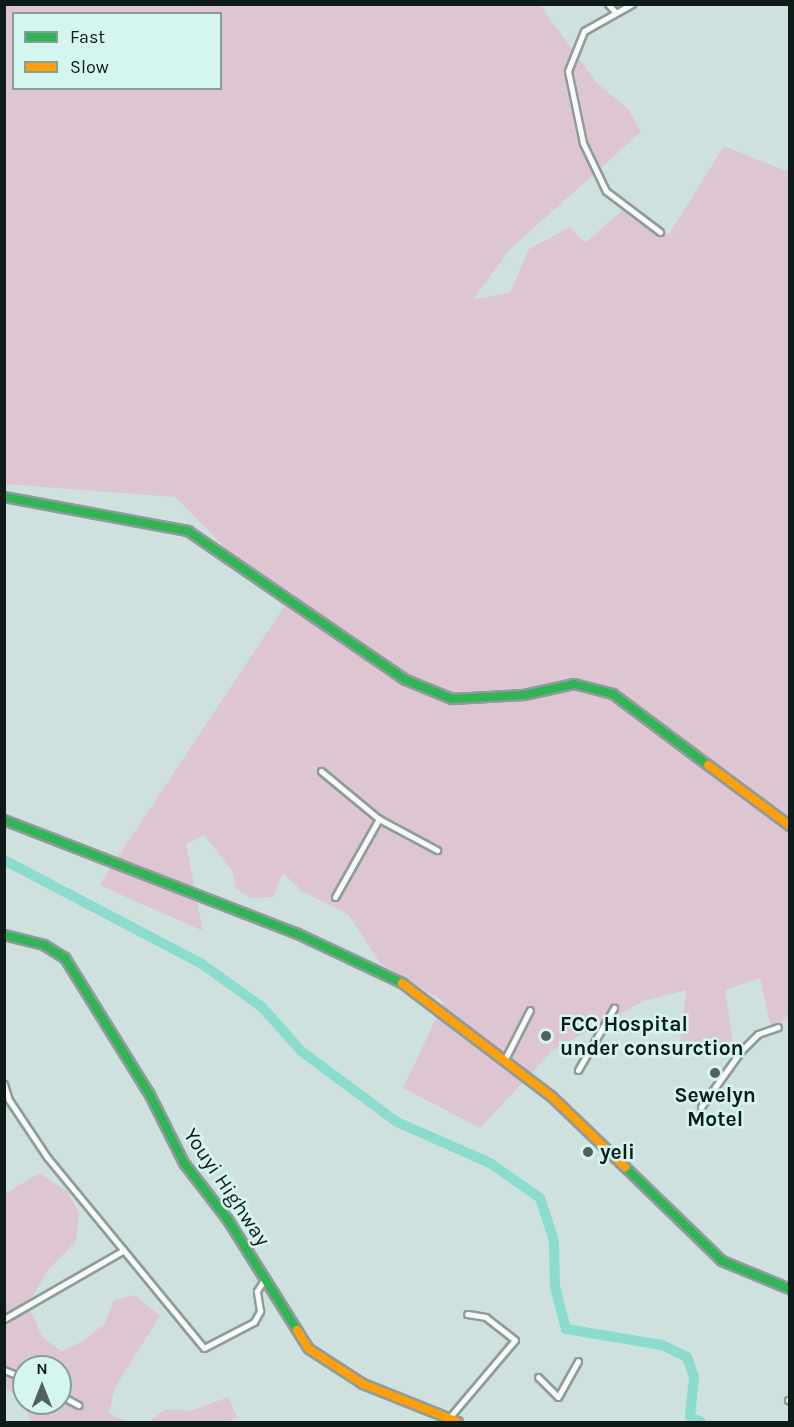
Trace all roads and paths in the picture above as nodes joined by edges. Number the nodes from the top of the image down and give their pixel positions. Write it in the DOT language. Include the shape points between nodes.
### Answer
graph roads {
  1 [pos="608,4"];
  2 [pos="632,4"];
  3 [pos="616,13"];
  4 [pos="660,232"];
  5 [pos="4,497"];
  6 [pos="321,771"];
  7 [pos="379,819"];
  8 [pos="4,820"];
  9 [pos="789,826"];
  10 [pos="437,850"];
  11 [pos="334,897"];
  12 [pos="4,935"];
  13 [pos="614,1008"];
  14 [pos="530,1010"];
  15 [pos="778,1027"];
  16 [pos="504,1061"];
  17 [pos="578,1070"];
  18 [pos="4,1084"];
  19 [pos="701,1107"];
  20 [pos="124,1250"];
  21 [pos="266,1276"];
  22 [pos="789,1289"];
  23 [pos="467,1314"];
  24 [pos="4,1319"];
  25 [pos="578,1361"];
  26 [pos="538,1377"];
  27 [pos="72,1402"];
  28 [pos="78,1405"];
  29 [pos="449,1418"];
  30 [pos="458,1422"];
  1 -- 3 [label="street"];
  2 -- 3 [label="street"];
  3 -- 4 [label="street" via="592,24 572,52 568,71 574,111 606,191"];
  5 -- 9 [label="street" via="188,531 406,680 452,699 524,695 574,684 613,694"];
  6 -- 7 [label="street"];
  7 -- 10 [label="street"];
  7 -- 11 [label="street"];
  8 -- 16 [label="street" via="296,933 412,988"];
  12 -- 21 [label="street, Youyi Highway" via="44,945 64,958 150,1095 184,1163"];
  13 -- 17 [label="street"];
  14 -- 16 [label="street"];
  15 -- 19 [label="street" via="758,1034 741,1051"];
  16 -- 22 [label="street" via="551,1096 722,1261"];
  18 -- 20 [label="street" via="9,1100 47,1157"];
  20 -- 21 [label="street" via="204,1348 254,1322 260,1311 257,1291"];
  20 -- 24 [label="street"];
  21 -- 29 [label="street, Youyi Highway" via="309,1350 363,1384"];
  23 -- 29 [label="street" via="486,1317 515,1340"];
  25 -- 26 [label="street" via="558,1397"];
  27 -- 28 [label="street"];
  29 -- 30 [label="street, Youyi Highway"];
}
